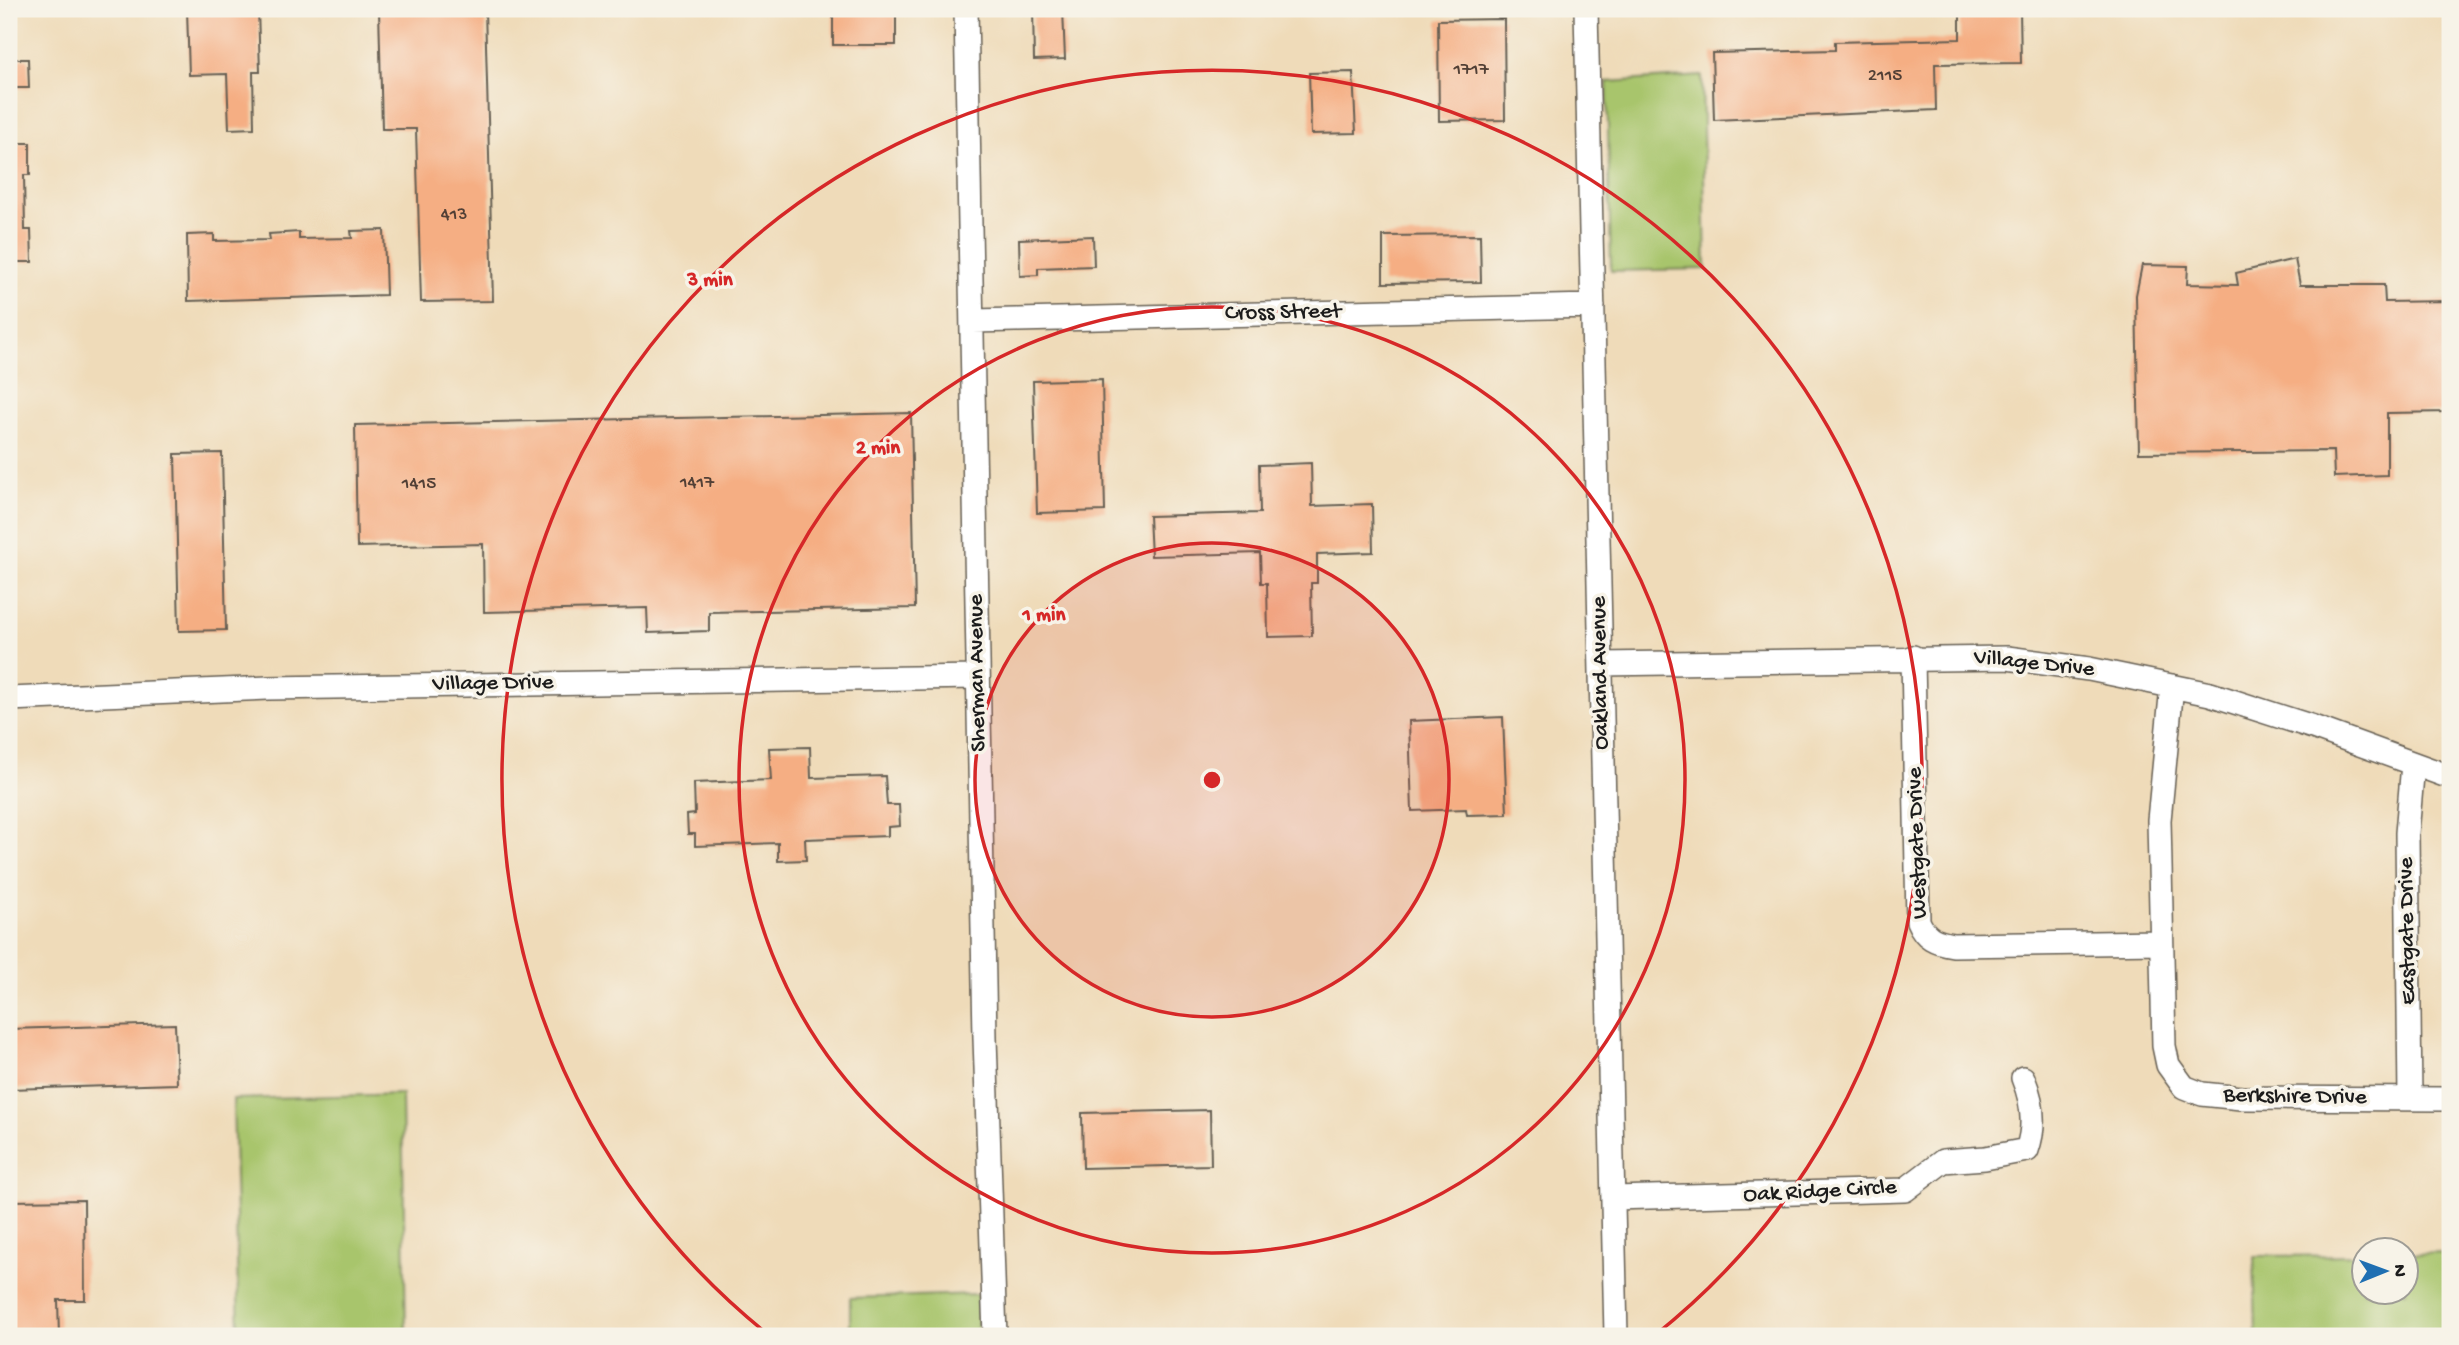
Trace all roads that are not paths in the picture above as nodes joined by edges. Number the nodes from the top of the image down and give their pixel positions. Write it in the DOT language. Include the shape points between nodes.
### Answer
graph roads {
  1 [pos="966,9"];
  2 [pos="1586,9"];
  3 [pos="1593,306"];
  4 [pos="973,321"];
  5 [pos="1913,657"];
  6 [pos="1601,664"];
  7 [pos="978,677"];
  8 [pos="2172,686"];
  9 [pos="9,699"];
  10 [pos="2413,764"];
  11 [pos="2450,777"];
  12 [pos="2160,942"];
  13 [pos="2024,1078"];
  14 [pos="2410,1098"];
  15 [pos="2450,1099"];
  16 [pos="1613,1198"];
  17 [pos="995,1336"];
  18 [pos="1616,1336"];
  1 -- 4 [label="street, Sherman Avenue"];
  2 -- 3 [label="street, Oakland Avenue"];
  3 -- 4 [label="street, Cross Street"];
  3 -- 6 [label="street, Oakland Avenue"];
  4 -- 7 [label="street, Sherman Avenue"];
  5 -- 6 [label="street, Village Drive"];
  5 -- 8 [label="street, Village Drive" via="2007,658"];
  5 -- 12 [label="street, Westgate Drive" via="1918,921 1924,935 1952,945"];
  6 -- 16 [label="street, Oakland Avenue"];
  7 -- 9 [label="street, Village Drive" via="268,688"];
  7 -- 17 [label="street, Sherman Avenue"];
  8 -- 10 [label="street, Village Drive" via="2313,727"];
  8 -- 12 [label="street" via="2159,820"];
  10 -- 11 [label="street, Village Drive"];
  10 -- 14 [label="street, Eastgate Drive" via="2407,833"];
  12 -- 14 [label="street, Berkshire Drive" via="2164,1046 2168,1065 2183,1087 2241,1098"];
  13 -- 16 [label="street, Oak Ridge Circle" via="2031,1098 2033,1133 2027,1150 1944,1161 1905,1191"];
  14 -- 15 [label="street, Berkshire Drive"];
  16 -- 18 [label="street, Oakland Avenue"];
}
